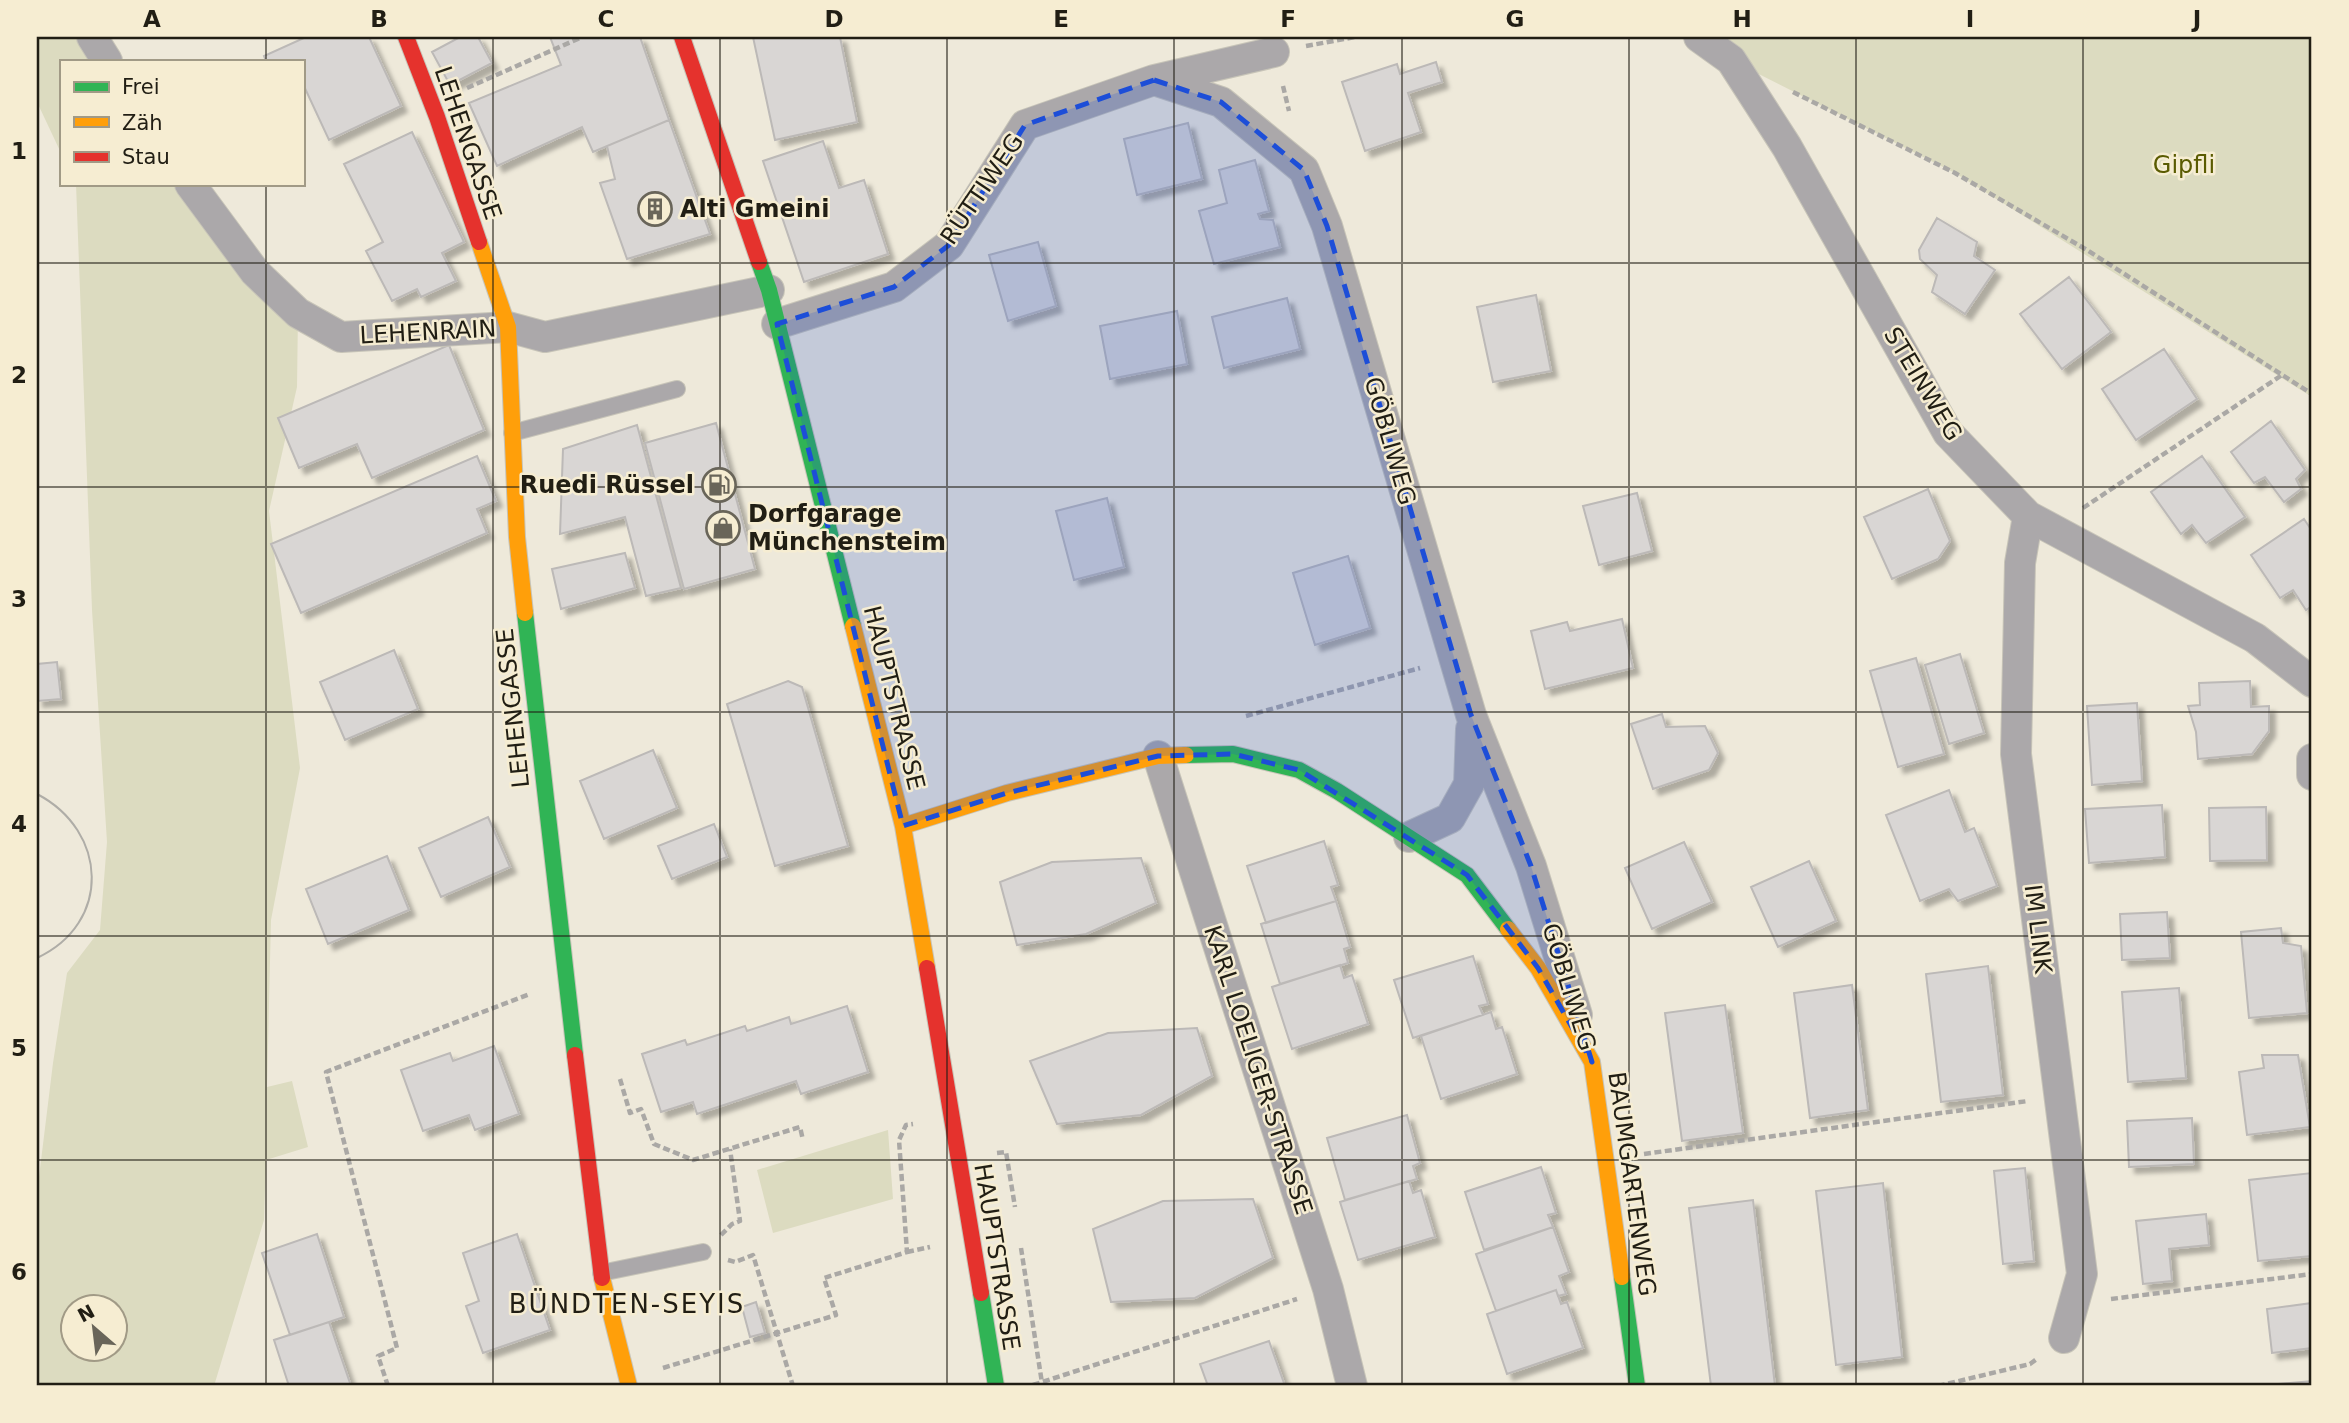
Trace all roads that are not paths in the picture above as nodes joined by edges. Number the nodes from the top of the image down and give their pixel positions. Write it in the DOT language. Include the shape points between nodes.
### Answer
graph roads {
  1 [pos="92,37"];
  2 [pos="406,37"];
  3 [pos="682,37"];
  4 [pos="1699,37"];
  5 [pos="1274,52"];
  6 [pos="106,60"];
  7 [pos="1154,80"];
  8 [pos="191,186"];
  9 [pos="769,290"];
  10 [pos="777,324"];
  11 [pos="508,327"];
  12 [pos="677,389"];
  13 [pos="512,433"];
  14 [pos="2028,516"];
  15 [pos="2312,682"];
  16 [pos="1471,715"];
  17 [pos="1158,757"];
  18 [pos="2312,759"];
  19 [pos="2312,775"];
  20 [pos="903,826"];
  21 [pos="1409,837"];
  22 [pos="1592,1062"];
  23 [pos="703,1252"];
  24 [pos="601,1273"];
  25 [pos="2064,1338"];
  26 [pos="629,1383"];
  27 [pos="996,1386"];
  28 [pos="1352,1386"];
  29 [pos="1637,1386"];
  1 -- 6 [label="street"];
  2 -- 11 [label="street, LEHENGASSE"];
  3 -- 9 [label="street, HAUPTSTRASSE"];
  4 -- 14 [label="street, STEINWEG" via="1731,60 1787,147 1948,433"];
  5 -- 7 [label="street, RÜTTIWEG"];
  7 -- 10 [label="street, RÜTTIWEG" via="1025,125 949,245 894,287"];
  7 -- 16 [label="street, GÖBLIWEG" via="1221,102 1304,170 1326,226"];
  8 -- 11 [label="street, LEHENRAIN" via="255,272 298,313 341,337"];
  9 -- 10 [label="street, HAUPTSTRASSE"];
  9 -- 11 [label="street, LEHENRAIN" via="545,337"];
  10 -- 20 [label="street, HAUPTSTRASSE"];
  11 -- 13 [label="street, LEHENGASSE"];
  12 -- 13 [label="lane"];
  13 -- 24 [label="street, LEHENGASSE" via="517,537"];
  14 -- 15 [label="street, STEINWEG" via="2255,638"];
  14 -- 25 [label="street, IM LINK" via="2020,563 2016,754 2082,1274"];
  16 -- 21 [label="street, GÖBLIWEG" via="1469,784 1450,818"];
  16 -- 22 [label="street, GÖBLIWEG" via="1531,866"];
  17 -- 20 [label="street, BAUMGARTENWEG" via="1007,793"];
  17 -- 21 [label="street, BAUMGARTENWEG" via="1233,754 1299,770"];
  17 -- 28 [label="street, KARL LOELIGER-STRASSE" via="1328,1289"];
  18 -- 19 [label="street"];
  20 -- 27 [label="street, HAUPTSTRASSE"];
  21 -- 22 [label="street, BAUMGARTENWEG" via="1467,875 1538,968"];
  22 -- 29 [label="street, BAUMGARTENWEG"];
  23 -- 24 [label="lane"];
  24 -- 26 [label="street, LEHENGASSE"];
}
